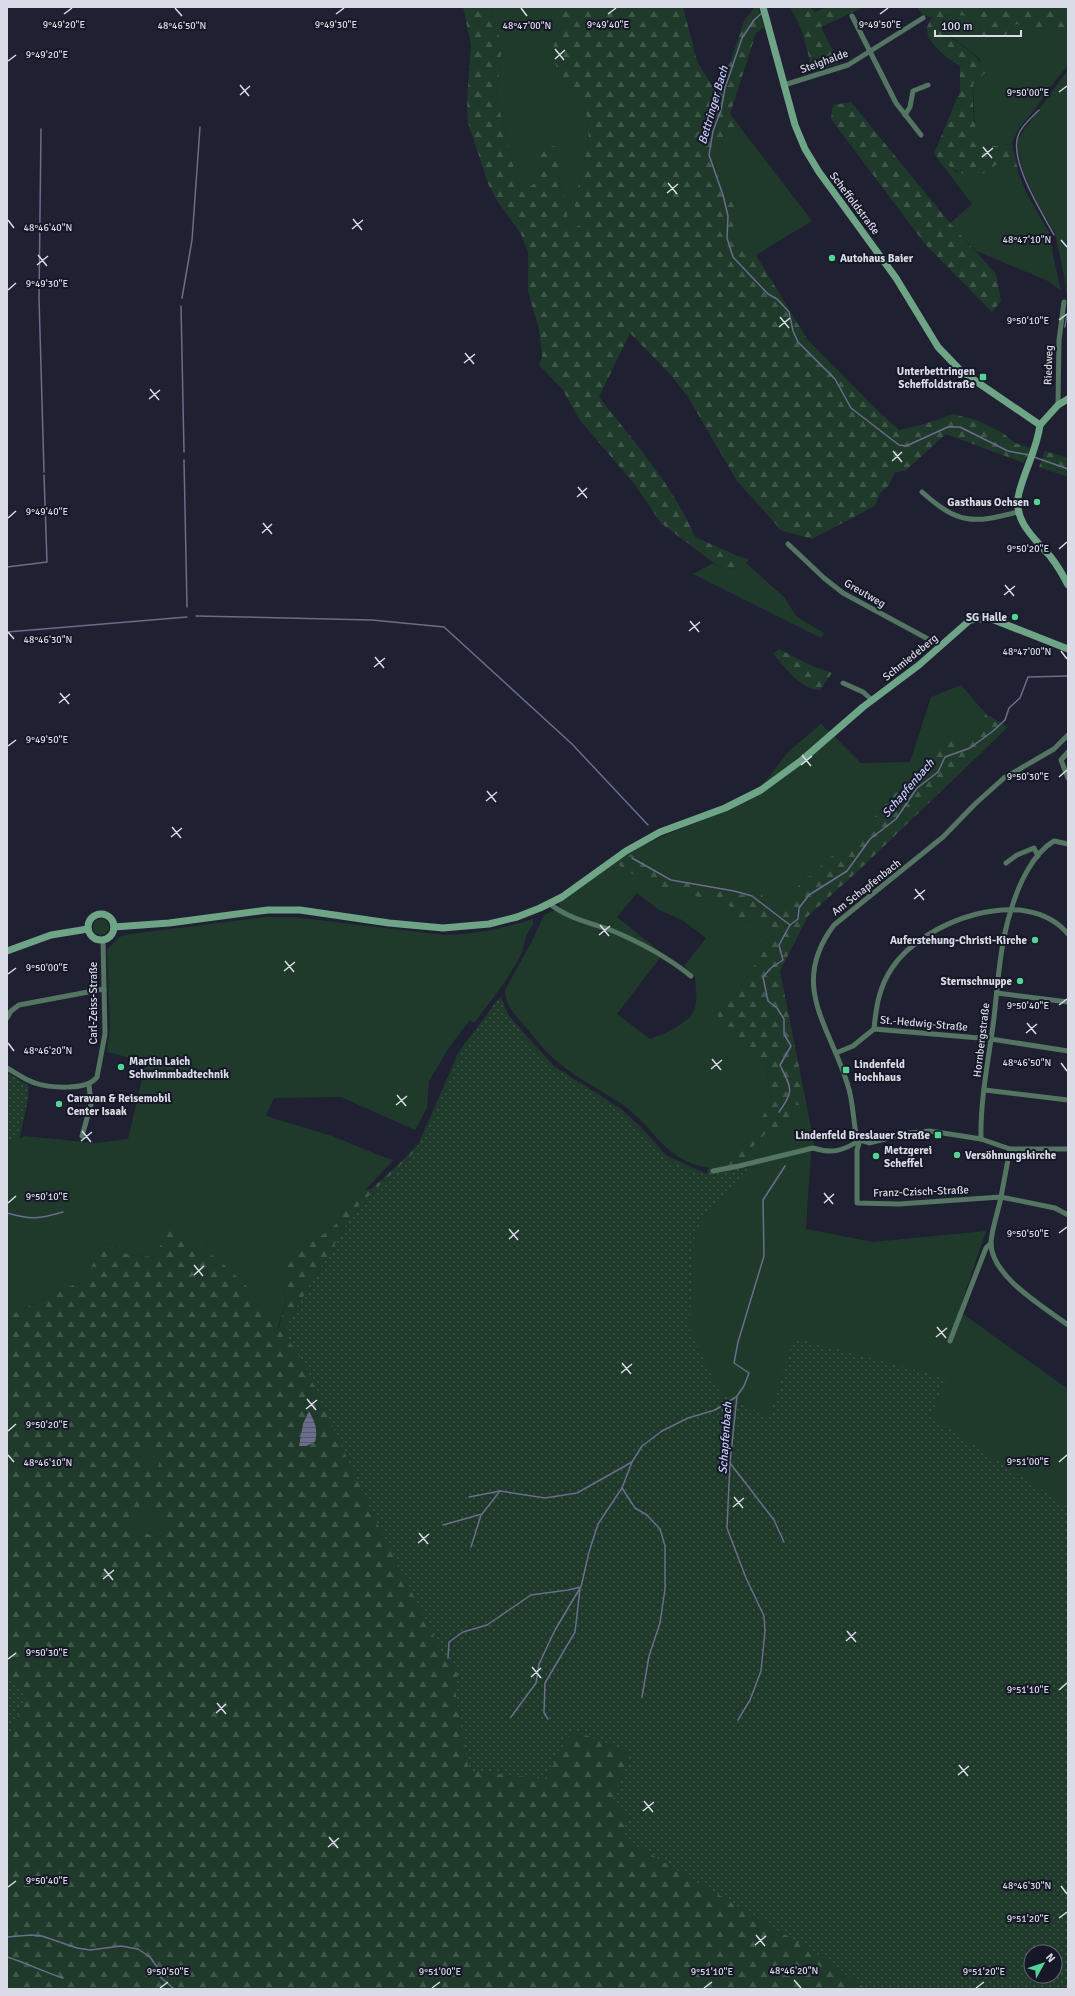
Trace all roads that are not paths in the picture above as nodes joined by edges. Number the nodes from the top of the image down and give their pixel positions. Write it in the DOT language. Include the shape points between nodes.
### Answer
graph roads {
  1 [pos="763,7"];
  2 [pos="852,16"];
  3 [pos="923,18"];
  4 [pos="870,52"];
  5 [pos="784,85"];
  6 [pos="928,85"];
  7 [pos="905,115"];
  8 [pos="921,135"];
  9 [pos="1064,302"];
  10 [pos="1068,399"];
  11 [pos="1058,405"];
  12 [pos="1040,425"];
  13 [pos="922,492"];
  14 [pos="1018,512"];
  15 [pos="788,544"];
  16 [pos="1068,585"];
  17 [pos="941,646"];
  18 [pos="1068,649"];
  19 [pos="843,683"];
  20 [pos="872,700"];
  21 [pos="1068,735"];
  22 [pos="1068,752"];
  23 [pos="1068,778"];
  24 [pos="1068,844"];
  25 [pos="1038,856"];
  26 [pos="1006,863"];
  27 [pos="550,904"];
  28 [pos="1011,910"];
  29 [pos="114,927"];
  30 [pos="88,929"];
  31 [pos="1068,934"];
  32 [pos="103,940"];
  33 [pos="7,951"];
  34 [pos="691,976"];
  35 [pos="104,990"];
  36 [pos="997,992"];
  37 [pos="1068,1002"];
  38 [pos="7,1018"];
  39 [pos="874,1029"];
  40 [pos="991,1039"];
  41 [pos="1068,1051"];
  42 [pos="836,1053"];
  43 [pos="7,1068"];
  44 [pos="89,1085"];
  45 [pos="985,1090"];
  46 [pos="1068,1100"];
  47 [pos="82,1136"];
  48 [pos="860,1140"];
  49 [pos="981,1140"];
  50 [pos="1010,1149"];
  51 [pos="1068,1149"];
  52 [pos="713,1171"];
  53 [pos="1001,1197"];
  54 [pos="1068,1215"];
  55 [pos="991,1243"];
  56 [pos="1068,1325"];
  57 [pos="950,1341"];
  1 -- 5 [label="street, Scheffoldstraße"];
  2 -- 4 [label="street"];
  3 -- 4 [label="street, Steighalde"];
  4 -- 5 [label="street, Steighalde" via="833,71"];
  4 -- 7 [label="street" via="896,103"];
  5 -- 12 [label="street, Scheffoldstraße" via="795,125 805,149 896,278 938,347 961,371"];
  6 -- 7 [label="street" via="913,91 910,107"];
  7 -- 8 [label="street"];
  9 -- 11 [label="street, Riedweg" via="1059,340"];
  10 -- 11 [label="street"];
  11 -- 12 [label="street"];
  12 -- 14 [label="street" via="1035,450 1019,494"];
  13 -- 14 [label="street" via="946,511 965,519 990,520"];
  14 -- 16 [label="street" via="1024,527 1057,566"];
  15 -- 17 [label="street, Greutweg" via="843,593"];
  17 -- 18 [label="street, Schmiedeberg" via="970,620 989,618"];
  17 -- 20 [label="street, Schmiedeberg"];
  19 -- 20 [label="street" via="863,692"];
  20 -- 27 [label="street, Schmiedeberg" via="784,775 743,800 660,832 626,851"];
  21 -- 42 [label="street, Am Schapfenbach" via="1054,750 1004,778 943,837 910,866 846,914 826,935 817,955 814,990 817,1009"];
  22 -- 23 [label="street" via="1061,760"];
  24 -- 25 [label="street, Hornbergstraße" via="1054,841"];
  25 -- 26 [label="street" via="1034,848"];
  25 -- 28 [label="street, Hornbergstraße" via="1031,865"];
  27 -- 29 [label="street, Schmiedeberg" via="518,917 467,927 443,928 300,910 268,910 169,923"];
  27 -- 34 [label="street" via="577,920 607,929 648,947"];
  28 -- 31 [label="street" via="1038,913 1053,920"];
  28 -- 36 [label="street, Hornbergstraße" via="1000,962"];
  28 -- 39 [label="street" via="977,914 951,922 914,944 892,967 884,980 876,1008"];
  29 -- 30 [label="street" via="111,919 103,914 92,918"];
  29 -- 32 [label="street" via="112,935"];
  30 -- 32 [label="street" via="94,939"];
  30 -- 33 [label="street" via="51,935"];
  32 -- 35 [label="street, Carl-Zeiss-Straße"];
  35 -- 38 [label="street" via="19,1005"];
  35 -- 44 [label="street, Carl-Zeiss-Straße" via="103,1050 97,1076"];
  36 -- 37 [label="street"];
  36 -- 40 [label="street, Hornbergstraße"];
  39 -- 40 [label="street, St.-Hedwig-Straße"];
  39 -- 42 [label="street" via="853,1046"];
  40 -- 41 [label="street, St.-Hedwig-Straße"];
  40 -- 45 [label="street, Hornbergstraße"];
  42 -- 48 [label="street, Am Schapfenbach" via="848,1086 856,1134"];
  43 -- 44 [label="street" via="41,1084"];
  44 -- 47 [label="street" via="91,1104"];
  45 -- 46 [label="street"];
  45 -- 49 [label="street, Hornbergstraße"];
  48 -- 49 [label="street" via="869,1143 909,1133 930,1131"];
  48 -- 52 [label="street" via="840,1150 822,1151 813,1148"];
  48 -- 53 [label="street, Franz-Czisch-Straße" via="857,1150 857,1203 899,1204"];
  49 -- 50 [label="street"];
  50 -- 51 [label="street"];
  50 -- 53 [label="street"];
  53 -- 54 [label="street" via="1054,1208"];
  53 -- 55 [label="street"];
  55 -- 56 [label="street" via="1003,1272 1012,1283"];
  55 -- 57 [label="street" via="986,1248"];
}
